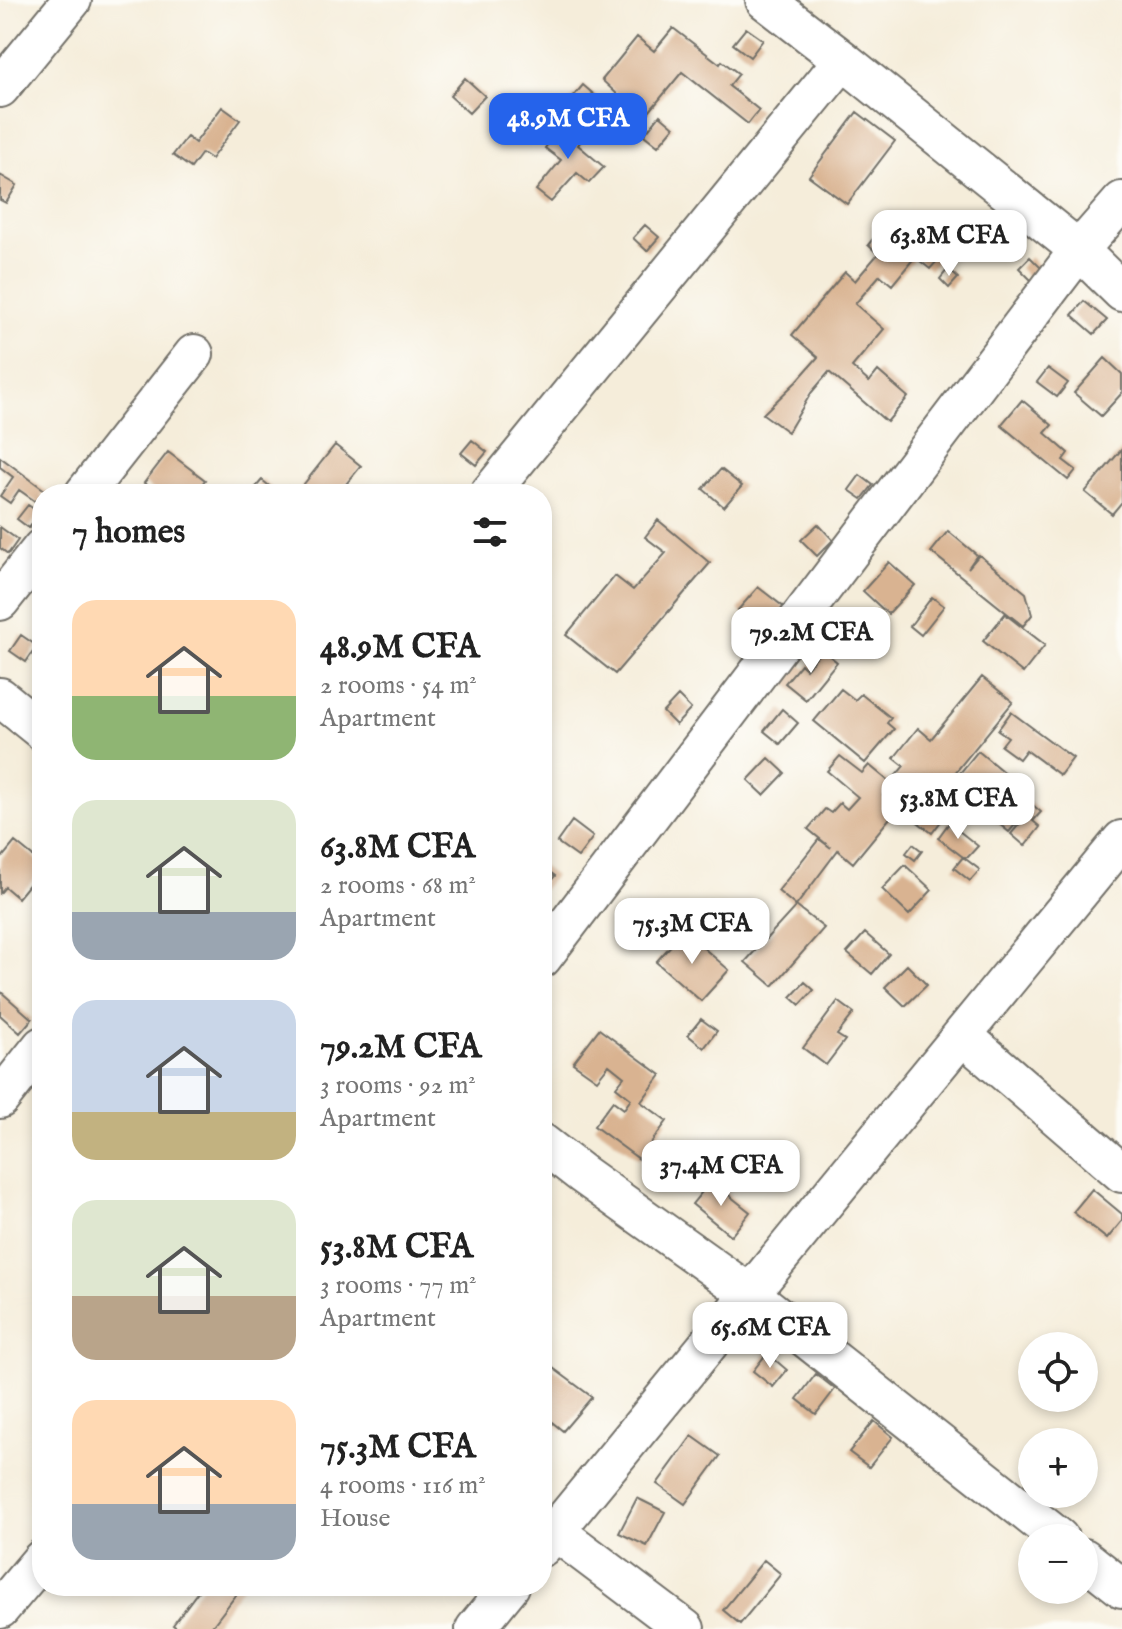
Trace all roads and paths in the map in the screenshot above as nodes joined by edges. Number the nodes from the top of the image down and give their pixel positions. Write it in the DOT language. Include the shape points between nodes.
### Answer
graph roads {
  1 [pos="72,0"];
  2 [pos="765,0"];
  3 [pos="843,60"];
  4 [pos="0,88"];
  5 [pos="1122,201"];
  6 [pos="1079,250"];
  7 [pos="1122,292"];
  8 [pos="194,354"];
  9 [pos="92,484"];
  10 [pos="497,484"];
  11 [pos="32,561"];
  12 [pos="0,601"];
  13 [pos="0,697"];
  14 [pos="32,723"];
  15 [pos="1122,840"];
  16 [pos="552,945"];
  17 [pos="962,1035"];
  18 [pos="32,1059"];
  19 [pos="0,1099"];
  20 [pos="552,1151"];
  21 [pos="1122,1173"];
  22 [pos="750,1294"];
  23 [pos="1041,1524"];
  24 [pos="552,1535"];
  25 [pos="552,1541"];
  26 [pos="1098,1569"];
  27 [pos="32,1571"];
  28 [pos="1122,1588"];
  29 [pos="502,1596"];
  30 [pos="0,1609"];
  31 [pos="475,1629"];
  32 [pos="685,1629"];
  1 -- 4 [label="street"];
  2 -- 3 [label="street"];
  3 -- 6 [label="street"];
  3 -- 10 [label="street"];
  5 -- 6 [label="street"];
  6 -- 7 [label="street"];
  6 -- 16 [label="street"];
  8 -- 9 [label="street"];
  11 -- 12 [label="street"];
  13 -- 14 [label="street"];
  15 -- 17 [label="street"];
  17 -- 21 [label="street"];
  17 -- 22 [label="street"];
  18 -- 19 [label="street"];
  20 -- 22 [label="street"];
  22 -- 23 [label="street"];
  22 -- 24 [label="street"];
  25 -- 32 [label="street"];
  26 -- 28 [label="street"];
  27 -- 30 [label="street"];
  29 -- 31 [label="street"];
}
